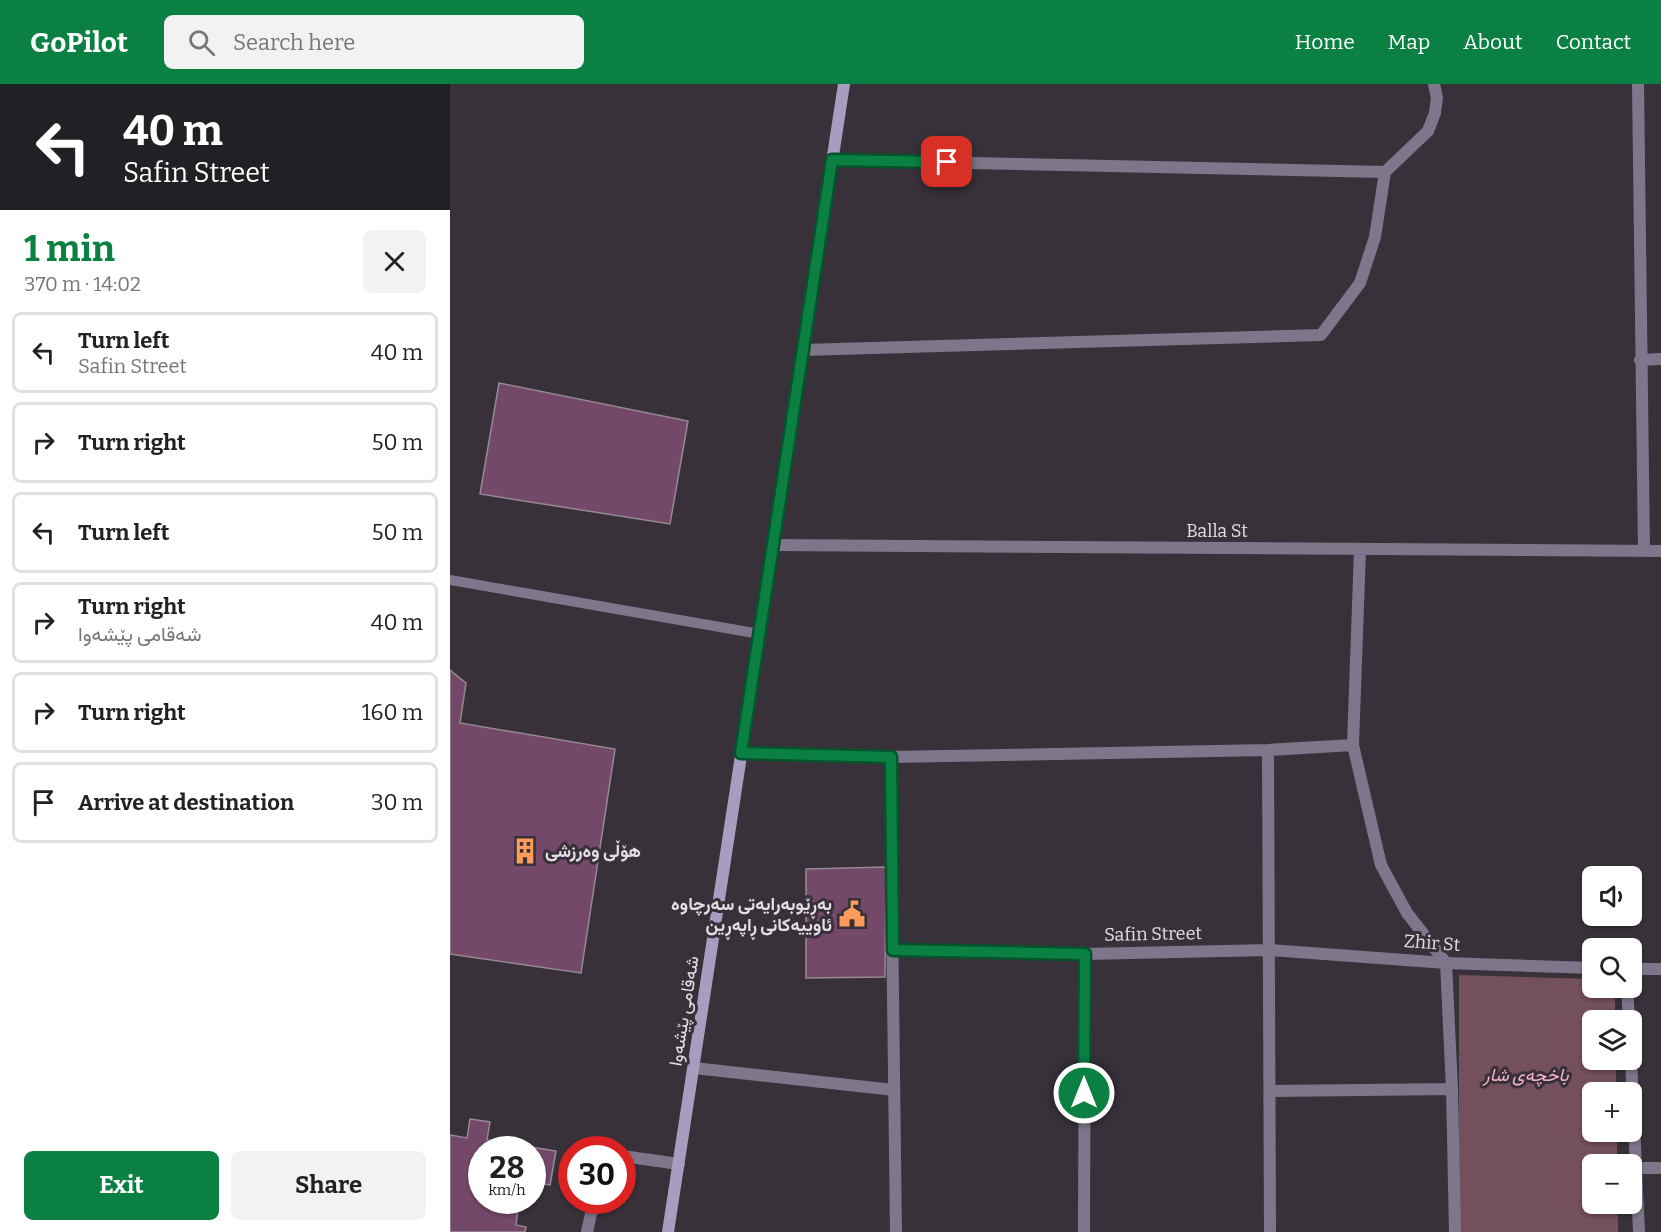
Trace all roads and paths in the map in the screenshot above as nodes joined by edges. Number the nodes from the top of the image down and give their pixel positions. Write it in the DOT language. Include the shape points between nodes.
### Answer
graph roads {
  1 [pos="844,84"];
  2 [pos="1434,84"];
  3 [pos="1638,84"];
  4 [pos="832,160"];
  5 [pos="1385,172"];
  6 [pos="803,350"];
  7 [pos="1661,359"];
  8 [pos="1640,360"];
  9 [pos="773,545"];
  10 [pos="1360,550"];
  11 [pos="1644,551"];
  12 [pos="1661,551"];
  13 [pos="450,580"];
  14 [pos="760,634"];
  15 [pos="1353,745"];
  16 [pos="1268,750"];
  17 [pos="741,753"];
  18 [pos="891,757"];
  19 [pos="893,950"];
  20 [pos="1269,950"];
  21 [pos="1085,954"];
  22 [pos="1446,963"];
  23 [pos="1582,968"];
  24 [pos="1642,969"];
  25 [pos="1661,969"];
  26 [pos="694,1068"];
  27 [pos="1632,1070"];
  28 [pos="1452,1089"];
  29 [pos="894,1090"];
  30 [pos="1270,1091"];
  31 [pos="1636,1154"];
  32 [pos="636,1158"];
  33 [pos="679,1164"];
  34 [pos="1642,1168"];
  35 [pos="1661,1168"];
  36 [pos="591,1214"];
  37 [pos="1638,1214"];
  38 [pos="587,1232"];
  39 [pos="668,1232"];
  40 [pos="896,1232"];
  41 [pos="1084,1232"];
  42 [pos="1270,1232"];
  43 [pos="1455,1232"];
  44 [pos="1639,1232"];
  1 -- 4 [label="street, شەقامی پێشەوا"];
  2 -- 5 [label="street" via="1437,98 1428,131"];
  3 -- 8 [label="street"];
  4 -- 5 [label="street"];
  4 -- 6 [label="street, شەقامی پێشەوا"];
  5 -- 6 [label="street" via="1375,237 1360,283 1321,335"];
  6 -- 9 [label="street, شەقامی پێشەوا"];
  7 -- 8 [label="street"];
  8 -- 11 [label="street"];
  9 -- 10 [label="street, Balla St"];
  9 -- 14 [label="street, شەقامی پێشەوا"];
  10 -- 11 [label="street, Balla St"];
  10 -- 15 [label="street"];
  11 -- 12 [label="street, Balla St"];
  13 -- 14 [label="lane"];
  14 -- 17 [label="street, شەقامی پێشەوا"];
  15 -- 16 [label="street"];
  15 -- 22 [label="street" via="1381,865 1407,912"];
  16 -- 18 [label="street"];
  16 -- 20 [label="street"];
  17 -- 18 [label="street"];
  17 -- 26 [label="street, شەقامی پێشەوا"];
  18 -- 19 [label="street"];
  19 -- 21 [label="street, Safin Street"];
  19 -- 29 [label="street"];
  20 -- 21 [label="street, Safin Street"];
  20 -- 22 [label="street, Zhir St"];
  20 -- 30 [label="street"];
  21 -- 41 [label="street"];
  22 -- 23 [label="street, Zhir St"];
  22 -- 28 [label="street"];
  24 -- 25 [label="street"];
  26 -- 29 [label="street"];
  26 -- 33 [label="street, شەقامی پێشەوا"];
  27 -- 31 [label="street"];
  28 -- 30 [label="street"];
  28 -- 43 [label="street"];
  29 -- 40 [label="street"];
  30 -- 42 [label="street"];
  32 -- 33 [label="street"];
  33 -- 39 [label="street, شەقامی پێشەوا"];
  34 -- 35 [label="street"];
  36 -- 38 [label="street"];
  37 -- 44 [label="street"];
}
